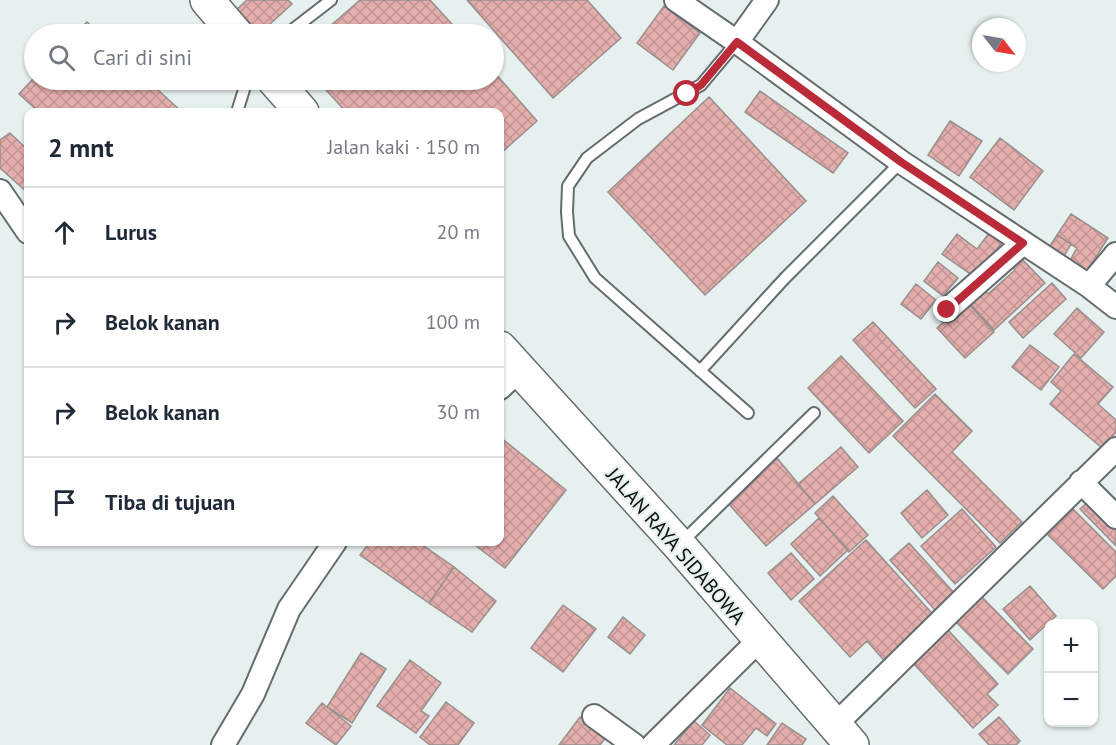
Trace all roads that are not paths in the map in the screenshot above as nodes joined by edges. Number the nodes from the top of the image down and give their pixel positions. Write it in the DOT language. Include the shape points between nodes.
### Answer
graph roads {
  1 [pos="207,0"];
  2 [pos="331,0"];
  3 [pos="676,0"];
  4 [pos="767,0"];
  5 [pos="227,24"];
  6 [pos="300,24"];
  7 [pos="737,42"];
  8 [pos="244,90"];
  9 [pos="283,90"];
  10 [pos="238,108"];
  11 [pos="298,108"];
  12 [pos="901,162"];
  13 [pos="0,191"];
  14 [pos="24,226"];
  15 [pos="1023,243"];
  16 [pos="1116,254"];
  17 [pos="1089,286"];
  18 [pos="1116,307"];
  19 [pos="947,310"];
  20 [pos="506,369"];
  21 [pos="700,370"];
  22 [pos="748,413"];
  23 [pos="814,413"];
  24 [pos="1116,448"];
  25 [pos="1081,482"];
  26 [pos="1116,517"];
  27 [pos="679,545"];
  28 [pos="332,546"];
  29 [pos="759,640"];
  30 [pos="594,716"];
  31 [pos="843,735"];
  32 [pos="223,745"];
  33 [pos="634,745"];
  34 [pos="653,745"];
  1 -- 5 [label="highway"];
  2 -- 6 [label="lane"];
  3 -- 7 [label="street"];
  4 -- 7 [label="street"];
  7 -- 12 [label="street"];
  7 -- 21 [label="lane" via="701,85 638,119 587,158 568,186 569,236 595,278"];
  8 -- 10 [label="lane"];
  9 -- 11 [label="highway"];
  12 -- 15 [label="street"];
  12 -- 21 [label="lane"];
  13 -- 14 [label="street"];
  15 -- 17 [label="street"];
  15 -- 19 [label="street"];
  16 -- 17 [label="street"];
  17 -- 18 [label="street"];
  20 -- 27 [label="highway, JALAN RAYA SIDABOWA"];
  21 -- 22 [label="lane"];
  23 -- 27 [label="lane"];
  24 -- 25 [label="street"];
  25 -- 26 [label="street"];
  25 -- 31 [label="street"];
  27 -- 29 [label="highway, JALAN RAYA SIDABOWA"];
  28 -- 32 [label="street" via="289,609 253,694"];
  29 -- 31 [label="highway, JALAN RAYA SIDABOWA"];
  29 -- 34 [label="street"];
  30 -- 33 [label="street"];
}
